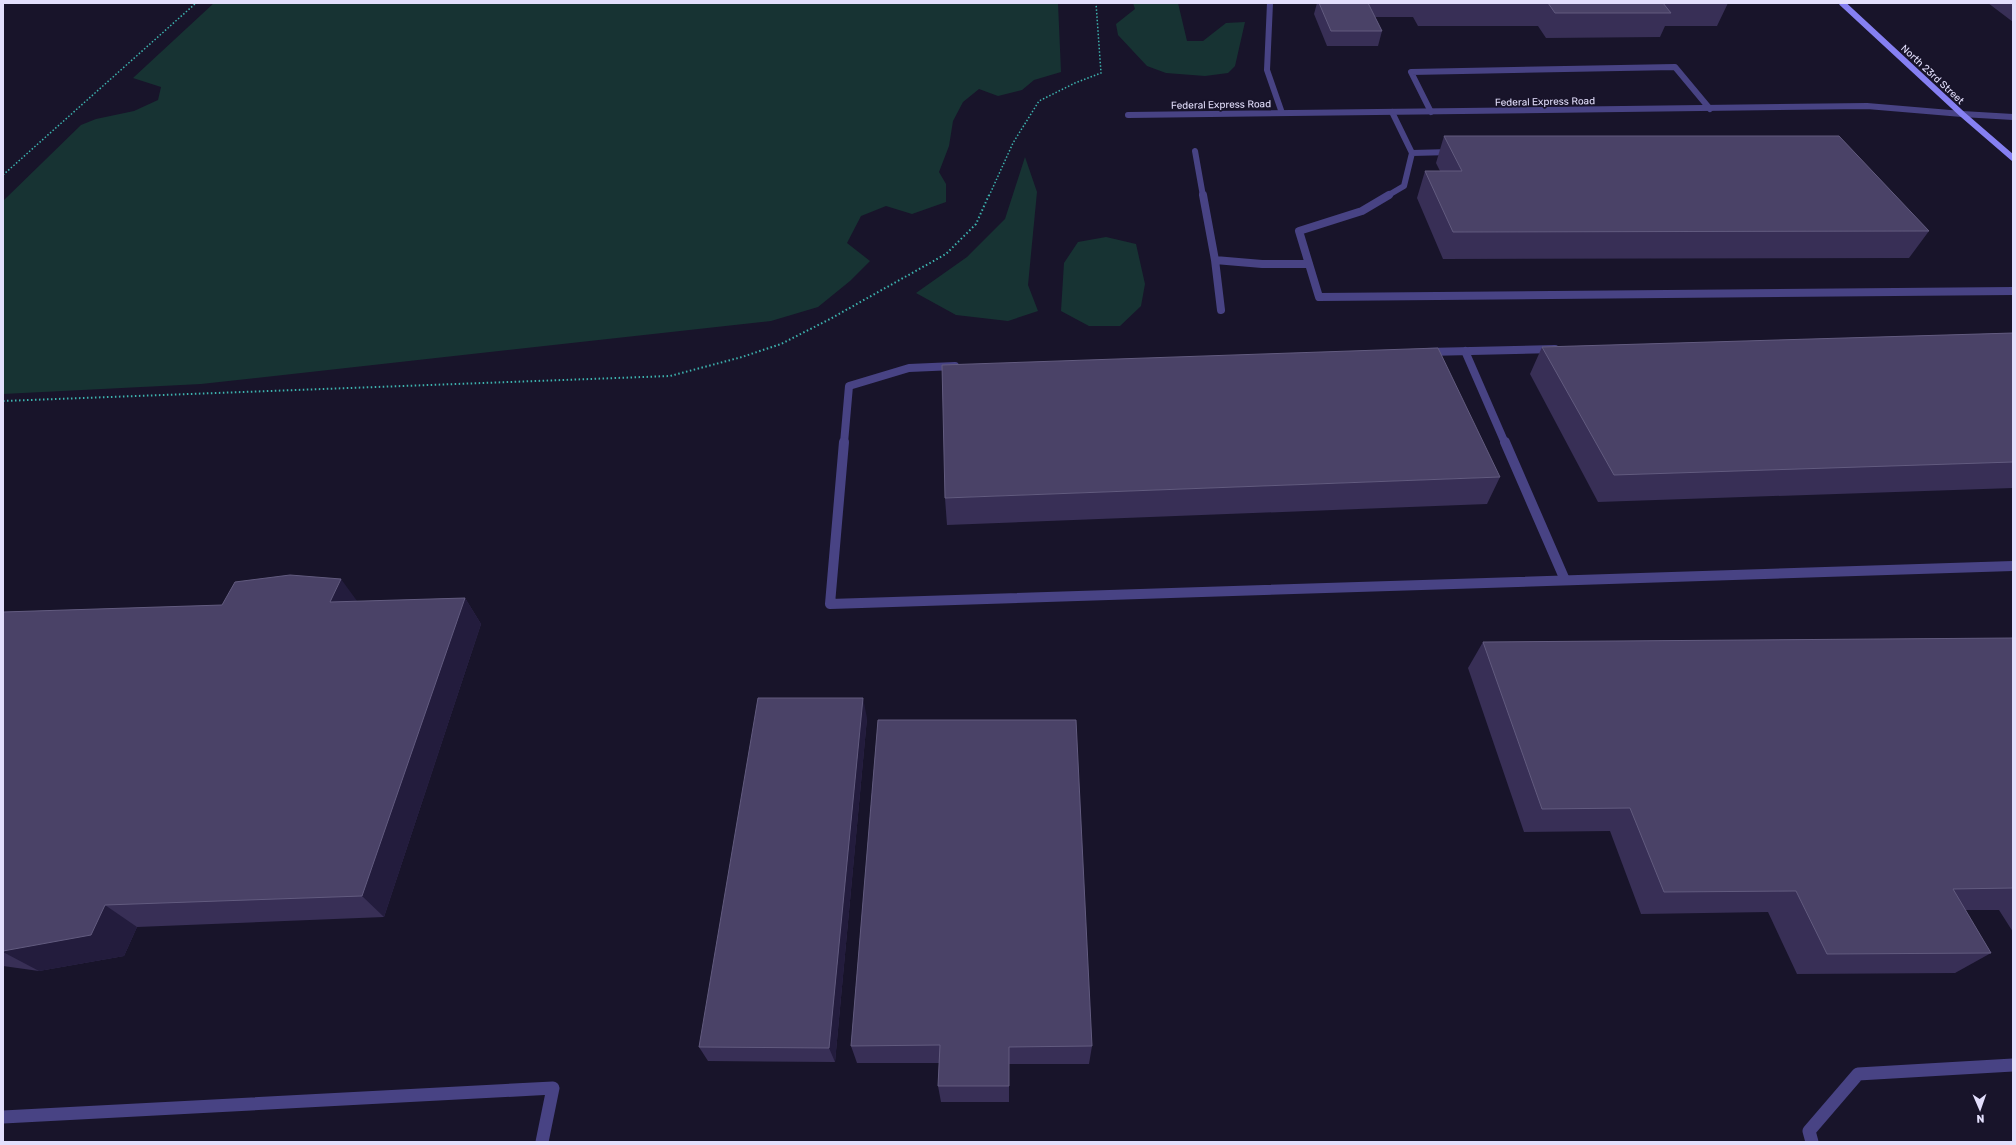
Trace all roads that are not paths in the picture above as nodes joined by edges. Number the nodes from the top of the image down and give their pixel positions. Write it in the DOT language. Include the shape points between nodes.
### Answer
graph roads {
  1 [pos="1270,3"];
  2 [pos="1842,3"];
  3 [pos="1710,109"];
  4 [pos="1392,112"];
  5 [pos="1432,112"];
  6 [pos="1282,113"];
  7 [pos="1962,114"];
  8 [pos="1128,115"];
  9 [pos="2013,117"];
  10 [pos="1195,151"];
  11 [pos="1460,152"];
  12 [pos="1412,153"];
  13 [pos="2013,158"];
  14 [pos="1214,260"];
  15 [pos="1309,264"];
  16 [pos="2013,291"];
  17 [pos="1222,310"];
  18 [pos="1568,348"];
  19 [pos="1464,351"];
  20 [pos="1417,352"];
  21 [pos="965,366"];
  22 [pos="2013,566"];
  23 [pos="1565,580"];
  24 [pos="2013,1066"];
  25 [pos="3,1117"];
  26 [pos="542,1142"];
  27 [pos="1812,1142"];
  1 -- 6 [label="street" via="1266,70"];
  2 -- 7 [label="main road, North 23rd Street"];
  3 -- 5 [label="street, Federal Express Road"];
  3 -- 5 [label="street" via="1675,67 1410,72"];
  3 -- 7 [label="street, Federal Express Road" via="1867,106"];
  4 -- 5 [label="street, Federal Express Road"];
  4 -- 6 [label="street, Federal Express Road"];
  4 -- 12 [label="street"];
  6 -- 8 [label="street, Federal Express Road"];
  7 -- 9 [label="street, Federal Express Road"];
  7 -- 13 [label="main road, North 23rd Street"];
  10 -- 14 [label="street"];
  11 -- 12 [label="street"];
  12 -- 15 [label="street" via="1404,186 1362,211 1299,231"];
  14 -- 15 [label="street"];
  14 -- 17 [label="street"];
  15 -- 16 [label="street" via="1319,297"];
  18 -- 19 [label="street"];
  19 -- 20 [label="street"];
  19 -- 23 [label="street"];
  21 -- 23 [label="street" via="909,368 849,386 830,604"];
  22 -- 23 [label="street"];
  24 -- 27 [label="street" via="1858,1074 1809,1131"];
  25 -- 26 [label="street" via="553,1088"];
}
